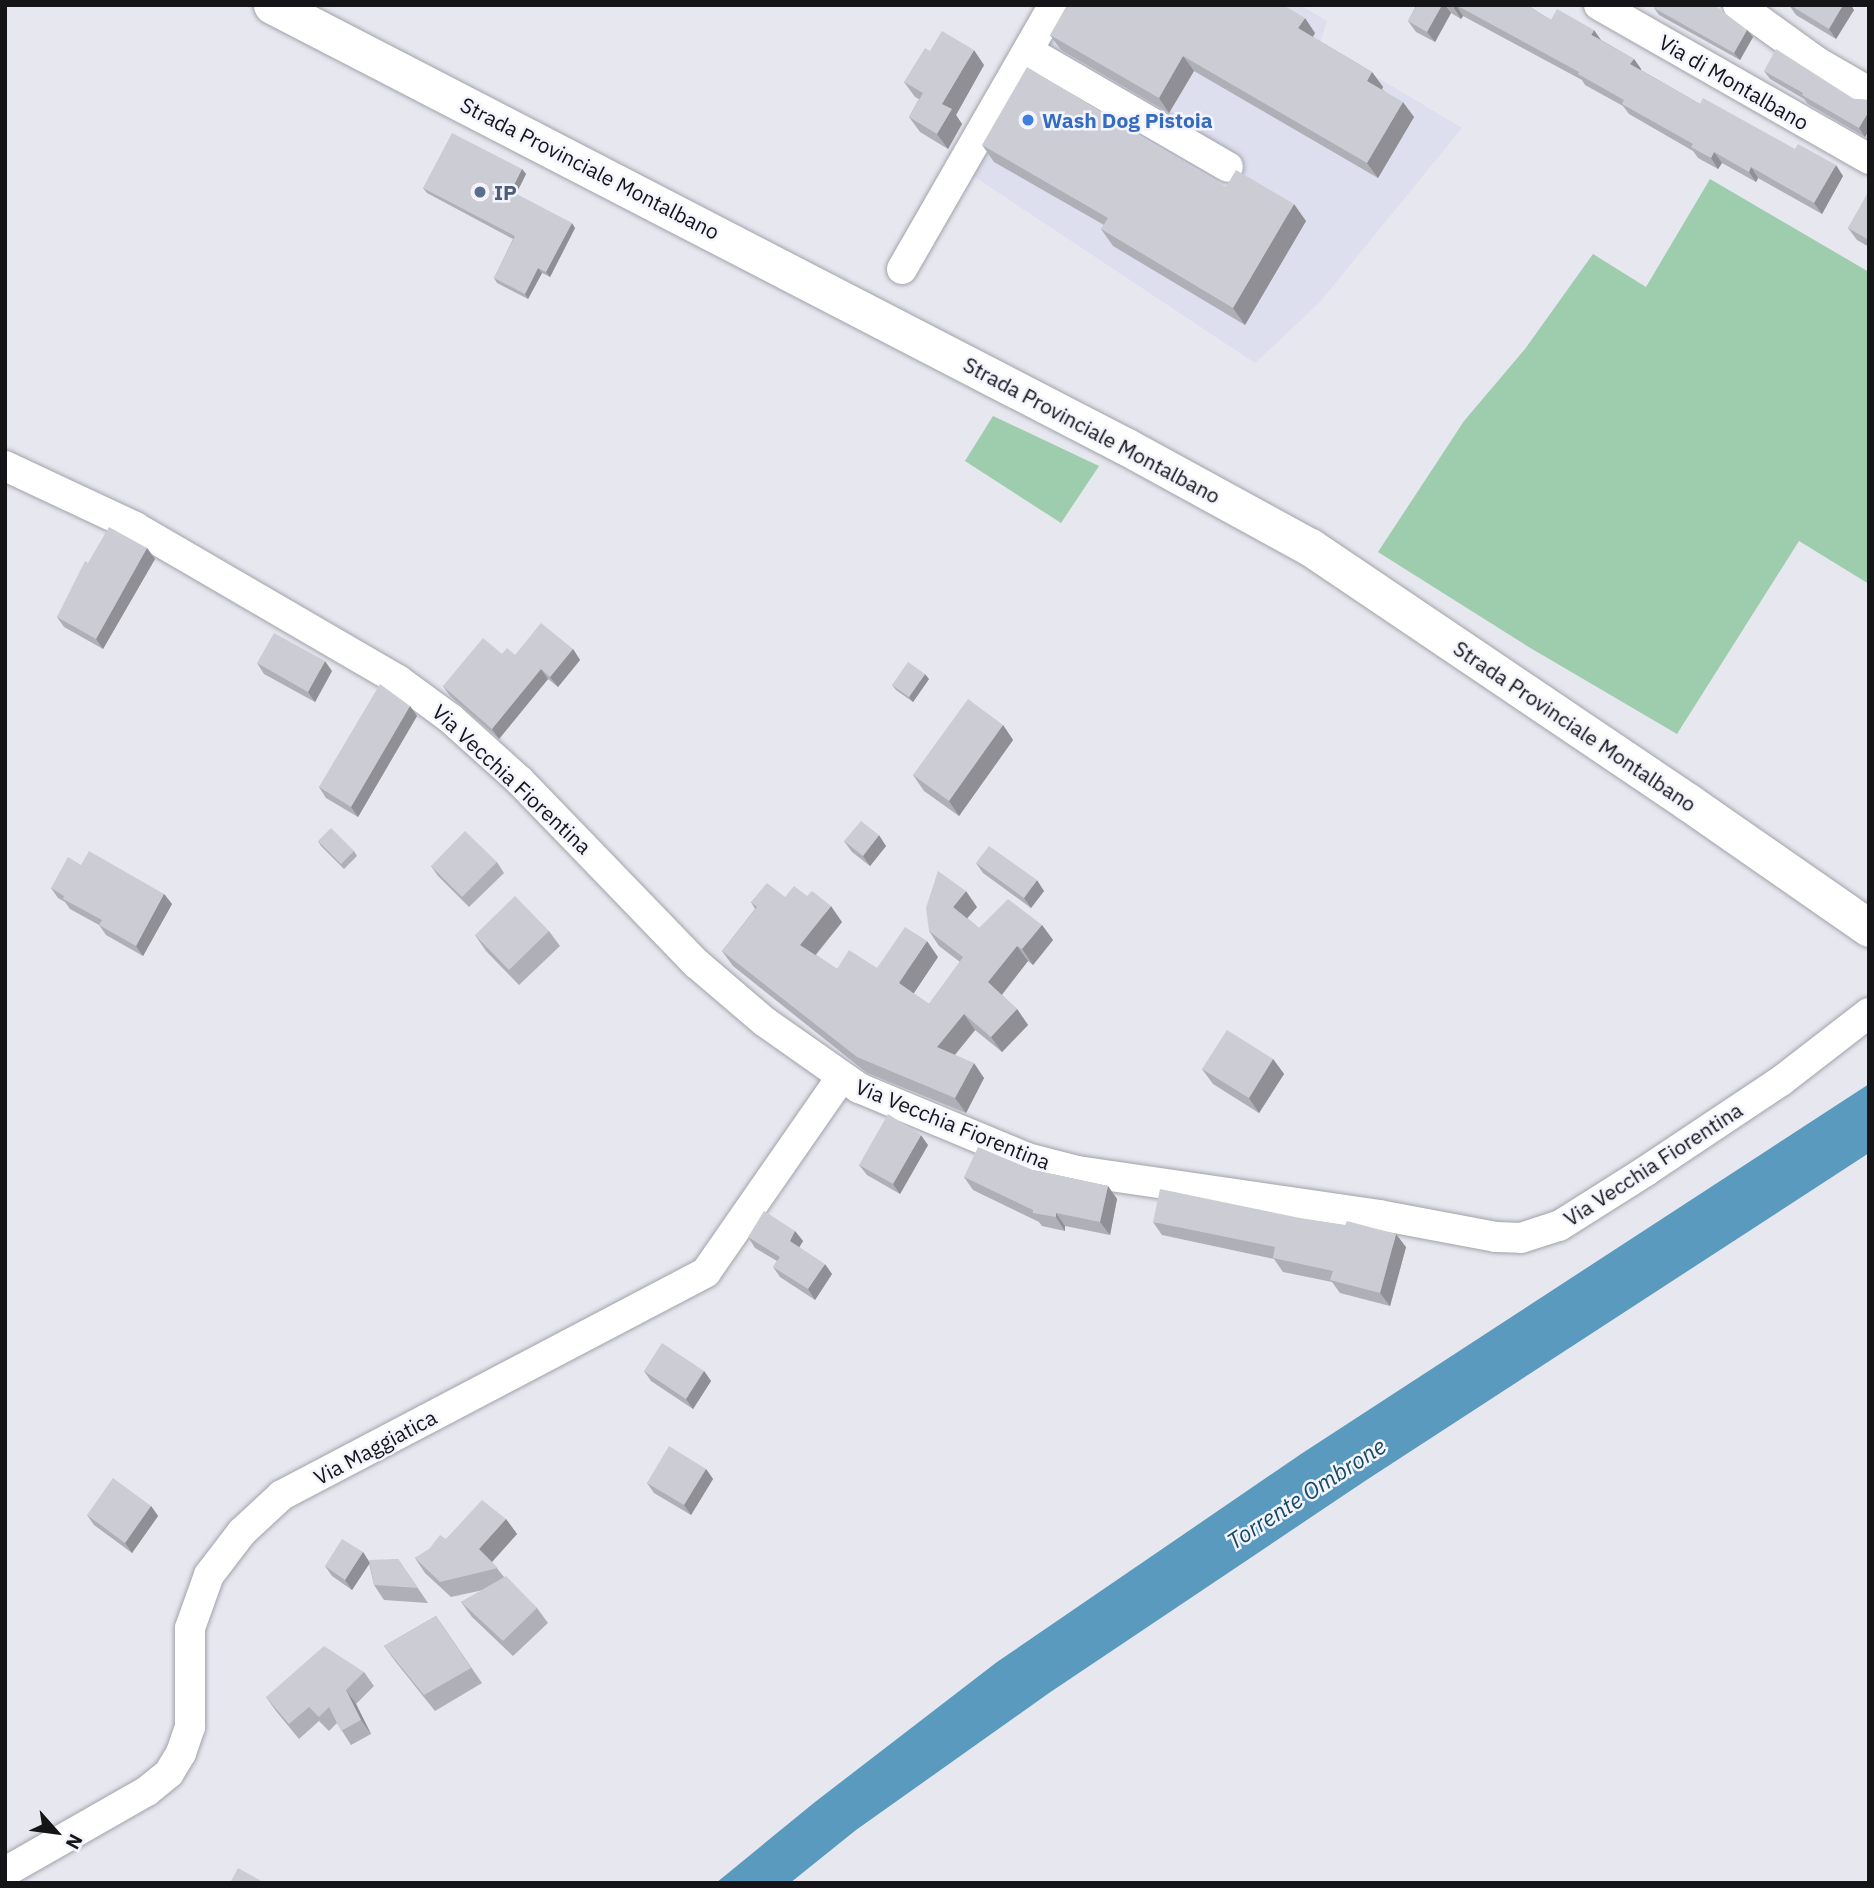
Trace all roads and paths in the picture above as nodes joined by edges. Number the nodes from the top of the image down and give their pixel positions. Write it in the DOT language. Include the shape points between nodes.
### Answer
graph roads {
  1 [pos="272,5"];
  2 [pos="1055,5"];
  3 [pos="1599,5"];
  4 [pos="1738,5"];
  5 [pos="1028,51"];
  6 [pos="1869,92"];
  7 [pos="1869,159"];
  8 [pos="1228,167"];
  9 [pos="902,270"];
  10 [pos="5,466"];
  11 [pos="1869,929"];
  12 [pos="1869,1013"];
  13 [pos="841,1078"];
  14 [pos="5,1872"];
  1 -- 11 [label="main road, Strada Provinciale Montalbano" via="1127,447 1310,547"];
  2 -- 5 [label="street"];
  3 -- 7 [label="street, Via di Montalbano"];
  4 -- 6 [label="street" via="1788,43"];
  5 -- 8 [label="street"];
  5 -- 9 [label="street"];
  10 -- 13 [label="street, Via Vecchia Fiorentina" via="147,534 427,700 520,781 711,977"];
  12 -- 13 [label="street, Via Vecchia Fiorentina" via="1781,1080 1646,1171 1559,1226 1521,1238 1077,1171 1027,1158"];
  13 -- 14 [label="street, Via Maggiatica" via="706,1272 282,1495 242,1532 209,1575 190,1628 190,1727 169,1773 147,1791"];
}
